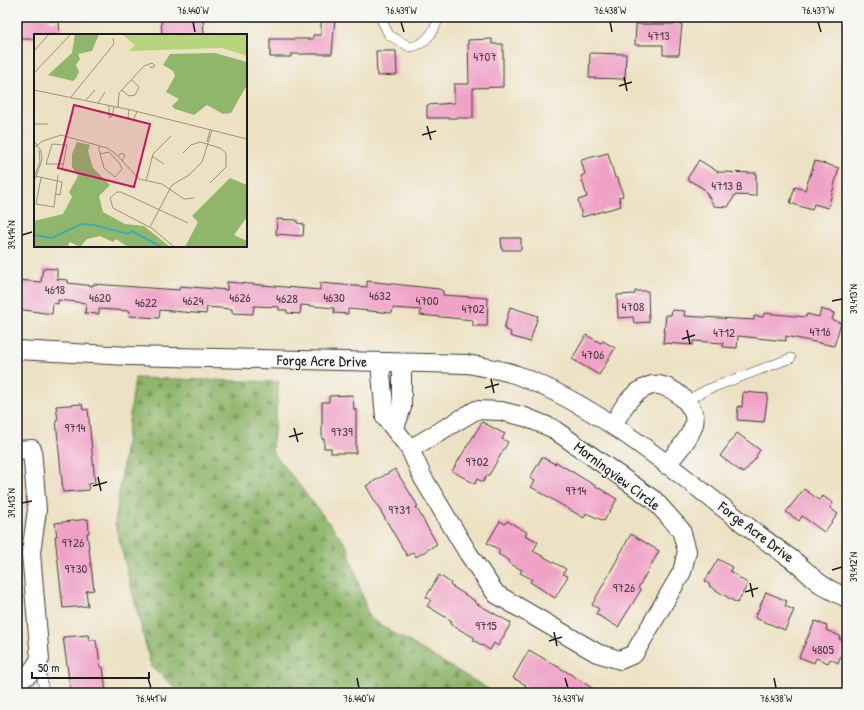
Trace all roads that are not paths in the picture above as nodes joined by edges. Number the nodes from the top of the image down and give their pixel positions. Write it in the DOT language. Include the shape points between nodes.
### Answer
graph roads {
  1 [pos="380,17"];
  2 [pos="439,17"];
  3 [pos="17,350"];
  4 [pos="790,358"];
  5 [pos="380,363"];
  6 [pos="402,363"];
  7 [pos="686,401"];
  8 [pos="613,426"];
  9 [pos="395,428"];
  10 [pos="410,449"];
  11 [pos="17,450"];
  12 [pos="666,465"];
  13 [pos="847,598"];
  14 [pos="40,659"];
  15 [pos="17,679"];
  16 [pos="44,693"];
  1 -- 2 [label="lane" via="389,35 410,47 424,43 436,27"];
  3 -- 5 [label="street, Forge Acre Drive"];
  4 -- 7 [label="lane" via="706,390"];
  5 -- 6 [label="street, Forge Acre Drive"];
  5 -- 9 [label="street, Morningview Circle" via="384,417"];
  6 -- 8 [label="street, Forge Acre Drive" via="467,364 516,375 573,401"];
  6 -- 9 [label="street" via="402,408"];
  7 -- 8 [label="street" via="668,388 649,386 628,399"];
  7 -- 12 [label="street" via="694,417 694,423 688,436"];
  8 -- 12 [label="street, Forge Acre Drive"];
  9 -- 10 [label="street, Morningview Circle"];
  10 -- 10 [label="street, Morningview Circle" via="423,478 496,594 597,654 620,660 634,654 682,572 687,551 680,530 654,500 552,428 526,417 501,411 476,410"];
  11 -- 14 [label="street" via="32,449 37,510 31,553"];
  12 -- 13 [label="street, Forge Acre Drive" via="819,583"];
  14 -- 15 [label="street" via="32,672 22,679"];
  14 -- 16 [label="lane"];
}
